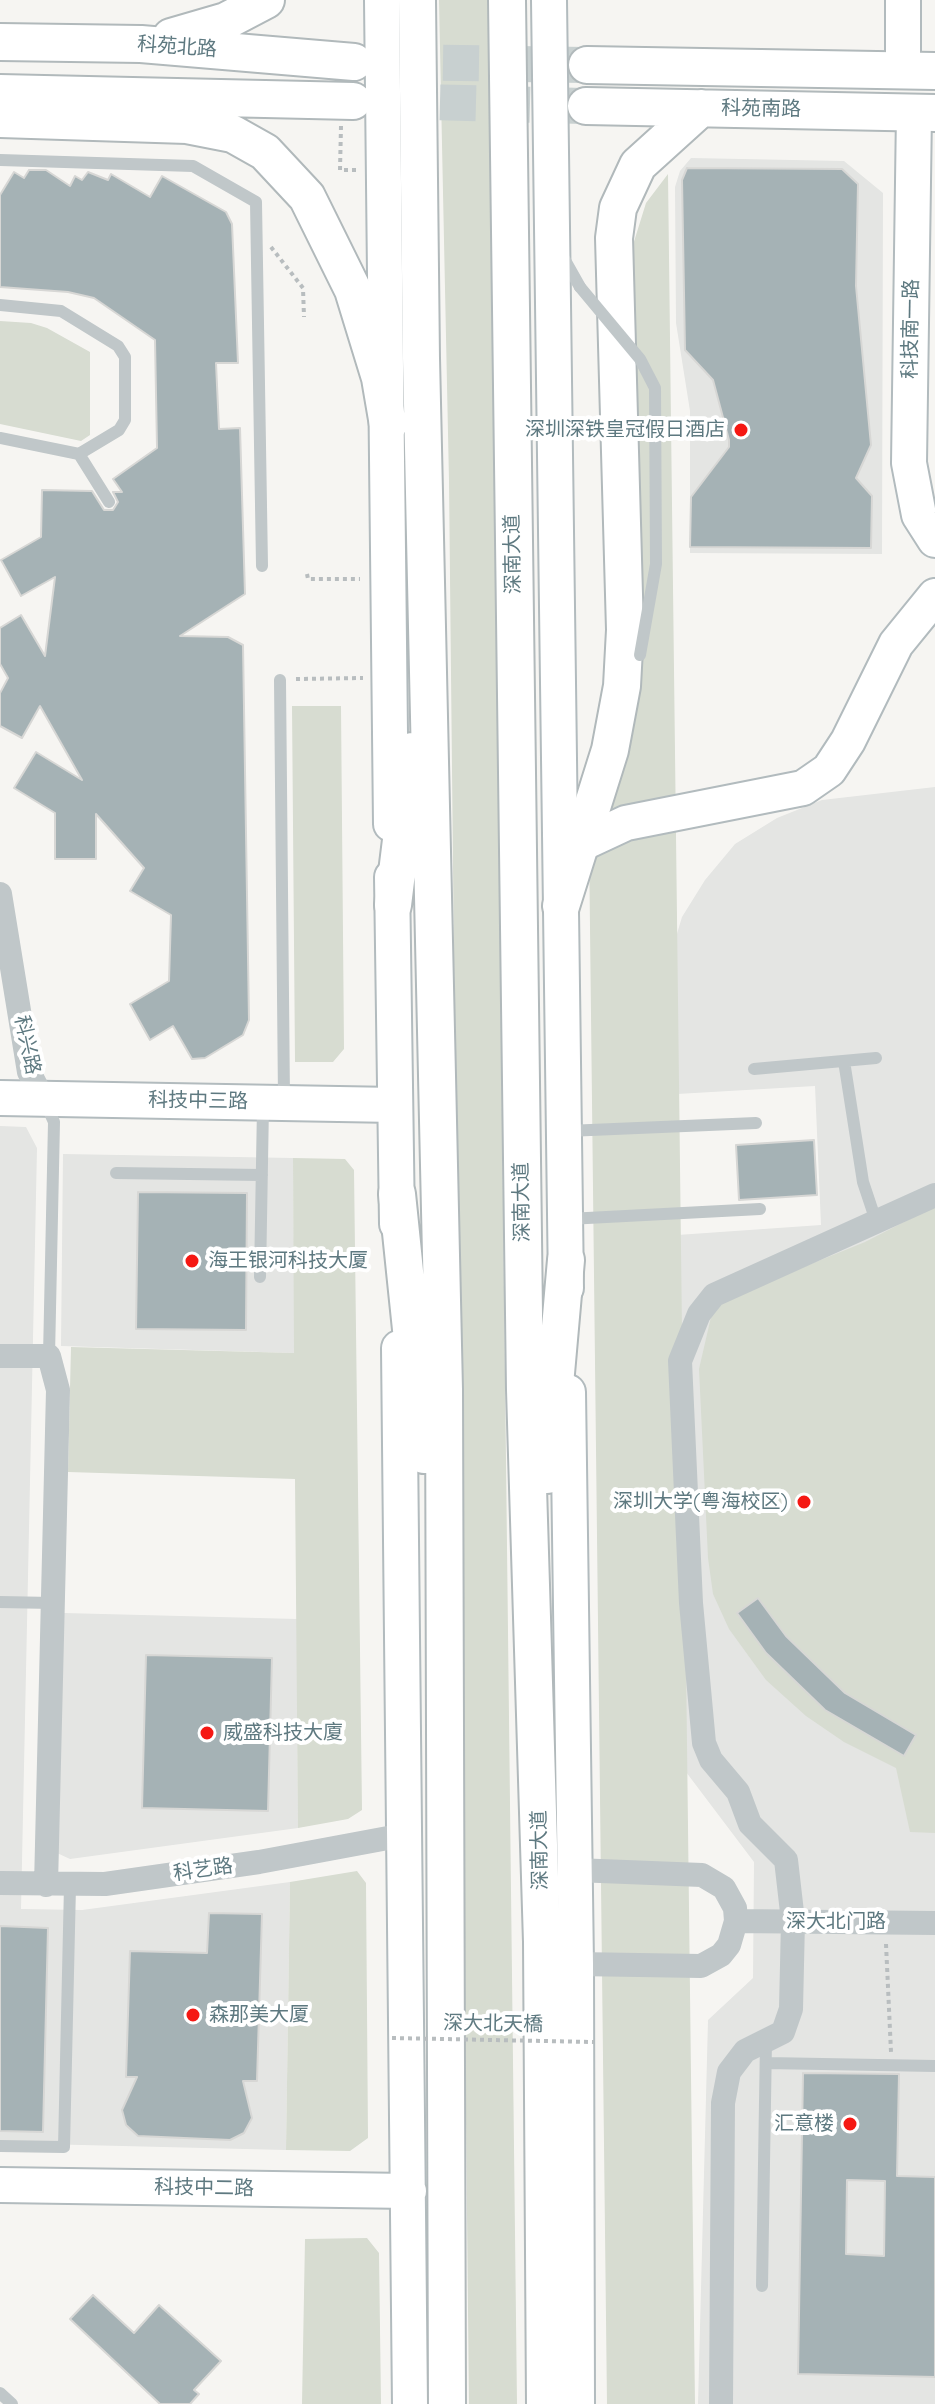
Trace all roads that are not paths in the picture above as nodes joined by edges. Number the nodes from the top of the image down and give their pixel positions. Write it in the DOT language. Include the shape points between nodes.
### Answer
graph roads {
  1 [pos="266,0"];
  2 [pos="382,0"];
  3 [pos="417,0"];
  4 [pos="507,0"];
  5 [pos="549,0"];
  6 [pos="903,0"];
  7 [pos="0,42"];
  8 [pos="141,44"];
  9 [pos="354,62"];
  10 [pos="587,65"];
  11 [pos="919,71"];
  12 [pos="0,93"];
  13 [pos="586,106"];
  14 [pos="701,108"];
  15 [pos="347,110"];
  16 [pos="925,112"];
  17 [pos="0,119"];
  18 [pos="0,160"];
  19 [pos="552,233"];
  20 [pos="0,305"];
  21 [pos="388,425"];
  22 [pos="0,438"];
  23 [pos="79,454"];
  24 [pos="109,502"];
  25 [pos="512,516"];
  26 [pos="935,540"];
  27 [pos="262,566"];
  28 [pos="935,596"];
  29 [pos="427,627"];
  30 [pos="280,680"];
  31 [pos="558,681"];
  32 [pos="610,750"];
  33 [pos="581,844"];
  34 [pos="0,894"];
  35 [pos="393,905"];
  36 [pos="561,906"];
  37 [pos="876,1058"];
  38 [pos="844,1061"];
  39 [pos="754,1069"];
  40 [pos="0,1098"];
  41 [pos="43,1099"];
  42 [pos="274,1103"];
  43 [pos="395,1105"];
  44 [pos="756,1123"];
  45 [pos="564,1131"];
  46 [pos="116,1173"];
  47 [pos="262,1175"];
  48 [pos="397,1194"];
  49 [pos="935,1195"];
  50 [pos="760,1209"];
  51 [pos="565,1220"];
  52 [pos="877,1224"];
  53 [pos="566,1260"];
  54 [pos="260,1277"];
  55 [pos="0,1356"];
  56 [pos="49,1356"];
  57 [pos="0,1602"];
  58 [pos="53,1603"];
  59 [pos="534,1624"];
  60 [pos="442,1628"];
  61 [pos="404,1835"];
  62 [pos="575,1870"];
  63 [pos="0,1883"];
  64 [pos="58,1885"];
  65 [pos="736,1921"];
  66 [pos="793,1921"];
  67 [pos="935,1923"];
  68 [pos="576,1964"];
  69 [pos="766,2052"];
  70 [pos="935,2066"];
  71 [pos="0,2146"];
  72 [pos="449,2169"];
  73 [pos="0,2185"];
  74 [pos="409,2191"];
  75 [pos="545,2200"];
  76 [pos="762,2286"];
  77 [pos="0,2393"];
  78 [pos="12,2404"];
  79 [pos="410,2404"];
  80 [pos="421,2404"];
  81 [pos="447,2404"];
  82 [pos="545,2404"];
  83 [pos="558,2404"];
  84 [pos="577,2404"];
  85 [pos="721,2404"];
  1 -- 8 [label="main road" via="190,34"];
  2 -- 21 [label="main road"];
  3 -- 29 [label="main road"];
  4 -- 25 [label="main road, 深南大道"];
  5 -- 19 [label="main road"];
  6 -- 11 [label="main road"];
  7 -- 8 [label="main road, 科苑北路"];
  8 -- 9 [label="main road, 科苑北路"];
  10 -- 11 [label="main road, 科苑南路"];
  12 -- 15 [label="main road"];
  13 -- 14 [label="main road, 科苑南路"];
  14 -- 16 [label="main road, 科苑南路"];
  14 -- 32 [label="main road" via="638,165 618,208 614,238 625,630"];
  16 -- 26 [label="main road, 科技南一路" via="909,463 919,515"];
  17 -- 21 [label="main road" via="211,129 250,142 294,180 323,223 366,325"];
  18 -- 27 [label="lane" via="193,166 256,202"];
  19 -- 31 [label="main road"];
  19 -- 32 [label="lane, bridge" via="580,287 640,359 655,388 656,564 640,655"];
  20 -- 23 [label="lane" via="61,311 118,346 125,357 125,420 119,430"];
  21 -- 35 [label="main road"];
  22 -- 23 [label="lane"];
  23 -- 24 [label="lane"];
  25 -- 31 [label="main road"];
  25 -- 59 [label="main road, 深南大道" via="525,1390"];
  28 -- 33 [label="main road" via="896,644 829,770 803,788 626,823"];
  29 -- 35 [label="main road"];
  29 -- 60 [label="main road" via="444,1373"];
  30 -- 42 [label="lane"];
  31 -- 36 [label="main road"];
  32 -- 33 [label="main road"];
  33 -- 36 [label="main road"];
  34 -- 41 [label="street, 科兴路" via="29,1072"];
  35 -- 43 [label="main road"];
  36 -- 45 [label="main road"];
  37 -- 38 [label="lane"];
  38 -- 39 [label="lane"];
  38 -- 52 [label="lane" via="863,1182"];
  40 -- 41 [label="main road, 科技中三路"];
  41 -- 42 [label="main road, 科技中三路"];
  41 -- 56 [label="lane" via="54,1122"];
  42 -- 43 [label="main road, 科技中三路"];
  42 -- 47 [label="lane"];
  43 -- 48 [label="main road"];
  44 -- 45 [label="lane"];
  45 -- 51 [label="main road"];
  46 -- 47 [label="lane"];
  47 -- 54 [label="lane"];
  48 -- 60 [label="main road"];
  48 -- 61 [label="main road"];
  49 -- 52 [label="street"];
  50 -- 51 [label="lane"];
  51 -- 53 [label="main road"];
  52 -- 66 [label="street" via="714,1295 699,1314 680,1361 702,1734 711,1760 738,1792 750,1824 786,1860"];
  53 -- 59 [label="main road"];
  53 -- 62 [label="main road"];
  55 -- 56 [label="street"];
  56 -- 58 [label="street" via="58,1390"];
  57 -- 58 [label="lane"];
  58 -- 64 [label="street"];
  59 -- 75 [label="main road, 深南大道"];
  60 -- 72 [label="main road"];
  61 -- 64 [label="street, 科艺路" via="244,1864 105,1884"];
  61 -- 74 [label="main road"];
  62 -- 65 [label="street" via="702,1875 724,1888"];
  62 -- 68 [label="main road"];
  63 -- 64 [label="street, 科艺路"];
  64 -- 71 [label="lane" via="64,2147"];
  65 -- 66 [label="street, 深大北门路"];
  65 -- 68 [label="street" via="729,1945 701,1966"];
  66 -- 67 [label="street, 深大北门路"];
  66 -- 69 [label="street" via="791,2009 783,2032"];
  68 -- 84 [label="main road"];
  69 -- 70 [label="lane"];
  69 -- 76 [label="lane"];
  69 -- 85 [label="street" via="745,2051 729,2072 723,2103"];
  72 -- 80 [label="main road"];
  72 -- 81 [label="main road"];
  73 -- 74 [label="main road, 科技中二路"];
  74 -- 79 [label="main road"];
  75 -- 82 [label="main road, 深南大道"];
  75 -- 83 [label="main road"];
  77 -- 78 [label="lane"];
}
